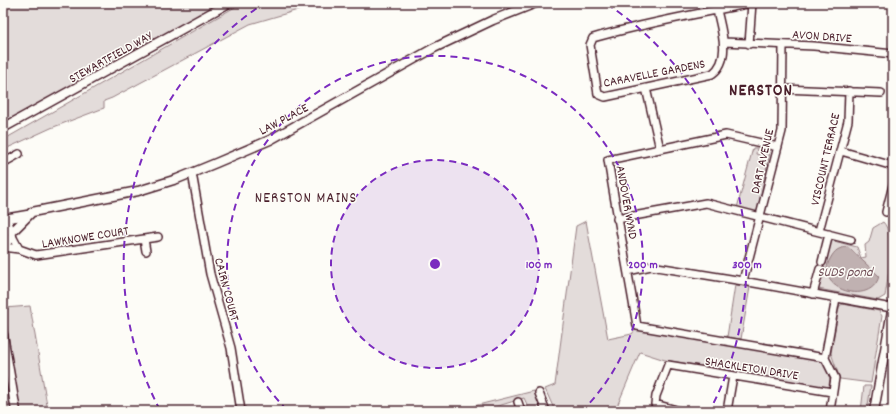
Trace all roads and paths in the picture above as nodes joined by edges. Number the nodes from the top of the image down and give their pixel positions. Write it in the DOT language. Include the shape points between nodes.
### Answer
graph roads {
  1 [pos="228,3"];
  2 [pos="536,3"];
  3 [pos="751,3"];
  4 [pos="717,10"];
  5 [pos="724,42"];
  6 [pos="749,44"];
  7 [pos="783,44"];
  8 [pos="893,54"];
  9 [pos="646,88"];
  10 [pos="783,89"];
  11 [pos="849,91"];
  12 [pos="881,93"];
  13 [pos="3,128"];
  14 [pos="778,147"];
  15 [pos="660,149"];
  16 [pos="841,151"];
  17 [pos="19,154"];
  18 [pos="3,163"];
  19 [pos="893,166"];
  20 [pos="192,174"];
  21 [pos="893,185"];
  22 [pos="886,212"];
  23 [pos="27,215"];
  24 [pos="760,216"];
  25 [pos="3,218"];
  26 [pos="617,220"];
  27 [pos="819,231"];
  28 [pos="12,234"];
  29 [pos="829,234"];
  30 [pos="158,237"];
  31 [pos="144,239"];
  32 [pos="851,240"];
  33 [pos="3,247"];
  34 [pos="19,249"];
  35 [pos="146,251"];
  36 [pos="628,271"];
  37 [pos="742,281"];
  38 [pos="813,294"];
  39 [pos="836,298"];
  40 [pos="893,307"];
  41 [pos="3,335"];
  42 [pos="825,358"];
  43 [pos="733,376"];
  44 [pos="832,392"];
  45 [pos="539,393"];
  46 [pos="518,402"];
  47 [pos="16,411"];
  48 [pos="241,411"];
  49 [pos="521,411"];
  50 [pos="546,411"];
  51 [pos="680,411"];
  52 [pos="727,411"];
  53 [pos="830,411"];
  54 [pos="874,411"];
  1 -- 13 [label="street, STEWARTFIELD WAY"];
  2 -- 20 [label="street, LAW PLACE" via="470,31 270,140"];
  3 -- 4 [label="street"];
  3 -- 6 [label="street"];
  4 -- 5 [label="street, CARAVELLE GARDENS"];
  4 -- 9 [label="street, CARAVELLE GARDENS" via="591,40 601,96"];
  5 -- 6 [label="street, AVON DRIVE"];
  5 -- 9 [label="street, CARAVELLE GARDENS" via="720,66 712,74"];
  6 -- 7 [label="street, AVON DRIVE"];
  7 -- 8 [label="street, AVON DRIVE"];
  7 -- 10 [label="street, DART AVENUE"];
  9 -- 15 [label="street"];
  10 -- 11 [label="street"];
  10 -- 14 [label="street, DART AVENUE" via="782,131"];
  11 -- 12 [label="street"];
  11 -- 16 [label="street, VISCOUNT TERRACE" via="848,121"];
  14 -- 15 [label="street, ANDOVER WYND" via="726,134"];
  14 -- 24 [label="street, DART AVENUE"];
  15 -- 26 [label="street, ANDOVER WYND" via="608,160"];
  16 -- 19 [label="street"];
  16 -- 27 [label="street, VISCOUNT TERRACE"];
  17 -- 18 [label="street"];
  20 -- 23 [label="street, LAW PLACE" via="138,191 46,208"];
  20 -- 48 [label="street, CAIRN COURT" via="210,274 231,348"];
  21 -- 22 [label="street"];
  23 -- 25 [label="street, LAW PLACE"];
  23 -- 28 [label="street, LAW PLACE"];
  24 -- 26 [label="street" via="706,202"];
  24 -- 27 [label="street"];
  24 -- 37 [label="street, DART AVENUE"];
  25 -- 28 [label="street"];
  26 -- 36 [label="street, ANDOVER WYND"];
  27 -- 29 [label="street"];
  28 -- 33 [label="street, LAW PLACE"];
  28 -- 34 [label="street"];
  29 -- 32 [label="street"];
  29 -- 38 [label="street"];
  30 -- 31 [label="street"];
  31 -- 34 [label="street, LAWKNOWE COURT" via="36,255"];
  31 -- 35 [label="street, LAWKNOWE COURT"];
  33 -- 34 [label="street, LAWKNOWE COURT"];
  36 -- 37 [label="street" via="650,266"];
  36 -- 42 [label="street, ANDOVER WYND" via="637,326"];
  37 -- 38 [label="street"];
  38 -- 39 [label="street"];
  39 -- 40 [label="street"];
  39 -- 42 [label="street"];
  40 -- 54 [label="street"];
  41 -- 47 [label="street"];
  42 -- 44 [label="street" via="834,374"];
  43 -- 44 [label="street, SHACKLETON DRIVE"];
  43 -- 51 [label="street, SHACKLETON DRIVE" via="668,364 655,404"];
  43 -- 52 [label="street"];
  44 -- 53 [label="street"];
  45 -- 50 [label="street"];
  46 -- 49 [label="street"];
}
